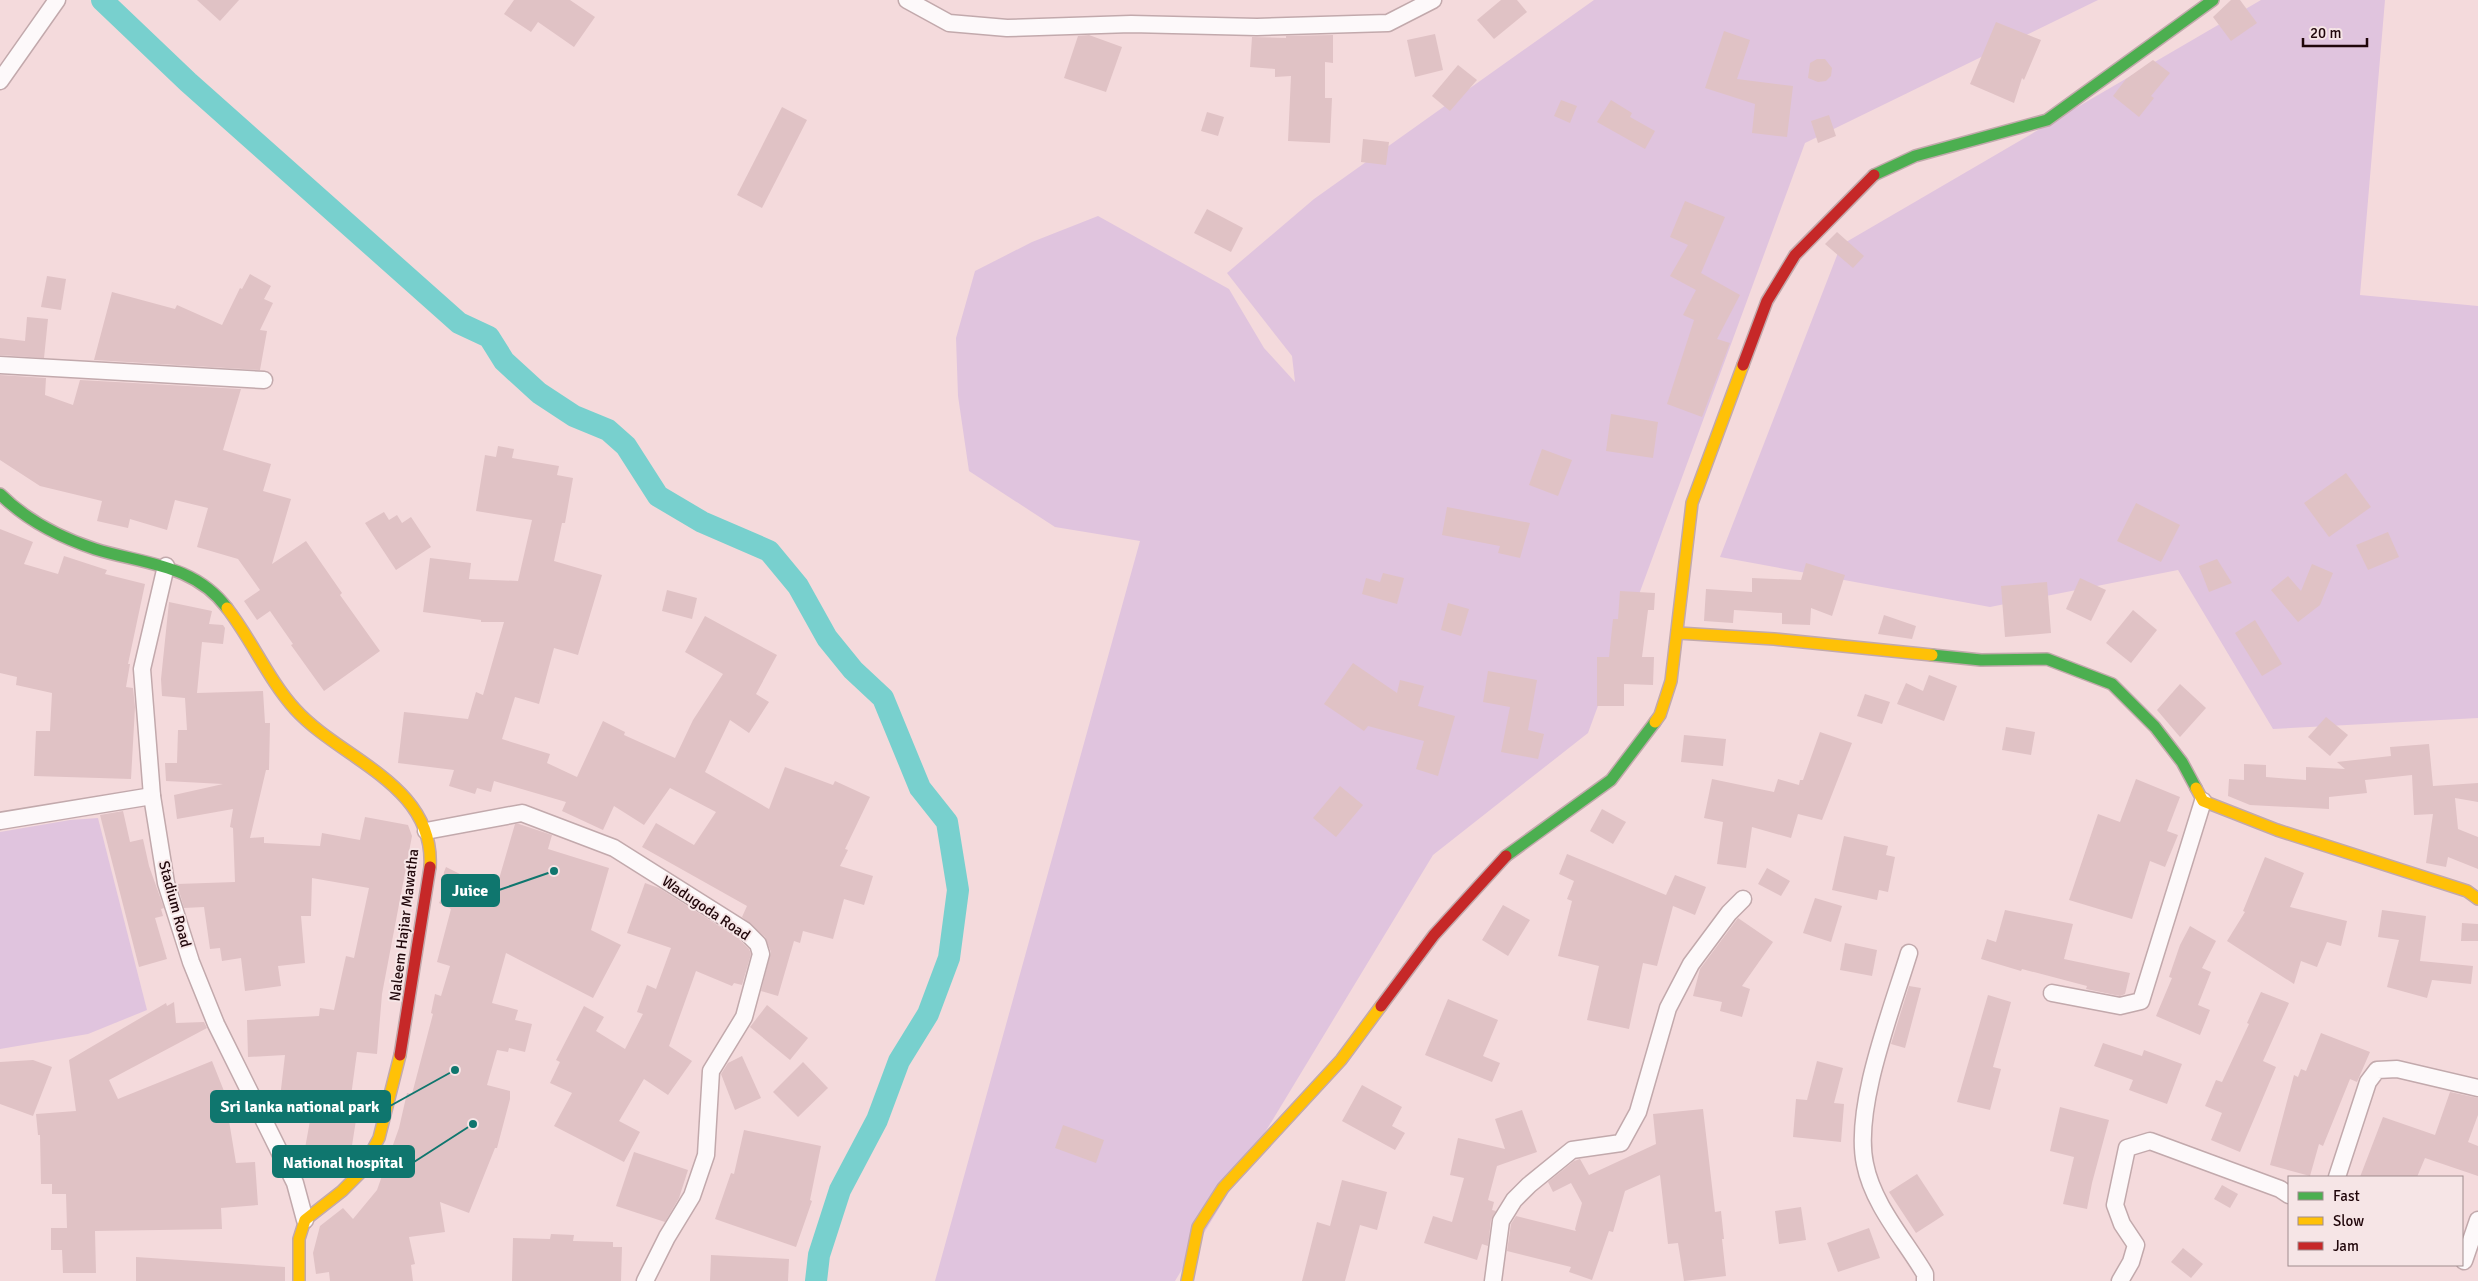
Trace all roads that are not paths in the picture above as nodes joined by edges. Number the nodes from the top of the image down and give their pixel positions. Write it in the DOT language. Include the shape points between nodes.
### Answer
graph roads {
  1 [pos="57,0"];
  2 [pos="907,0"];
  3 [pos="1433,0"];
  4 [pos="2212,0"];
  5 [pos="0,80"];
  6 [pos="0,365"];
  7 [pos="264,380"];
  8 [pos="0,494"];
  9 [pos="166,566"];
  10 [pos="1678,633"];
  11 [pos="152,796"];
  12 [pos="2203,801"];
  13 [pos="0,821"];
  14 [pos="426,831"];
  15 [pos="1743,898"];
  16 [pos="2478,899"];
  17 [pos="1909,953"];
  18 [pos="2052,993"];
  19 [pos="2478,1088"];
  20 [pos="2337,1176"];
  21 [pos="2288,1194"];
  22 [pos="306,1220"];
  23 [pos="2478,1220"];
  24 [pos="2464,1260"];
  25 [pos="299,1281"];
  26 [pos="645,1281"];
  27 [pos="1187,1281"];
  28 [pos="1493,1281"];
  29 [pos="1925,1281"];
  30 [pos="2120,1281"];
  1 -- 5 [label="street"];
  2 -- 3 [label="street" via="949,23 1007,28 1388,23"];
  4 -- 10 [label="street" via="2047,120 1915,156 1876,173 1795,254 1767,301 1692,503"];
  6 -- 7 [label="street"];
  8 -- 9 [label="street, Naleem Hajiar Mawatha" via="29,518 62,537"];
  9 -- 11 [label="street, Stadium Road" via="142,669"];
  9 -- 14 [label="street, Naleem Hajiar Mawatha" via="195,578 215,596 250,641 294,709 375,768 408,801"];
  10 -- 12 [label="street" via="1774,639 1981,660 2047,659 2112,684 2155,727 2177,755"];
  10 -- 27 [label="street" via="1671,681 1660,715 1611,780 1511,850 1434,935 1341,1060 1223,1188 1198,1227"];
  11 -- 13 [label="street"];
  11 -- 22 [label="street, Stadium Road" via="166,883 191,962 216,1024 295,1183"];
  12 -- 16 [label="street" via="2277,830 2468,891"];
  12 -- 18 [label="street" via="2141,1001 2120,1006"];
  14 -- 22 [label="street, Naleem Hajiar Mawatha" via="432,854 413,984 400,1059 379,1138 360,1173"];
  14 -- 26 [label="street, Wadugoda Road" via="522,812 614,848 744,930 758,944 761,954 744,1016 711,1071 706,1155 695,1188"];
  15 -- 28 [label="street" via="1691,964 1668,1008 1638,1112 1622,1143 1572,1150 1514,1200 1501,1221"];
  17 -- 29 [label="street" via="1875,1062 1862,1128 1865,1165 1876,1195 1925,1274"];
  19 -- 20 [label="street" via="2397,1069 2377,1070 2368,1082"];
  21 -- 30 [label="street" via="2150,1141 2127,1148 2115,1205 2122,1224 2136,1245"];
  22 -- 25 [label="street" via="299,1239"];
  23 -- 24 [label="street"];
}
